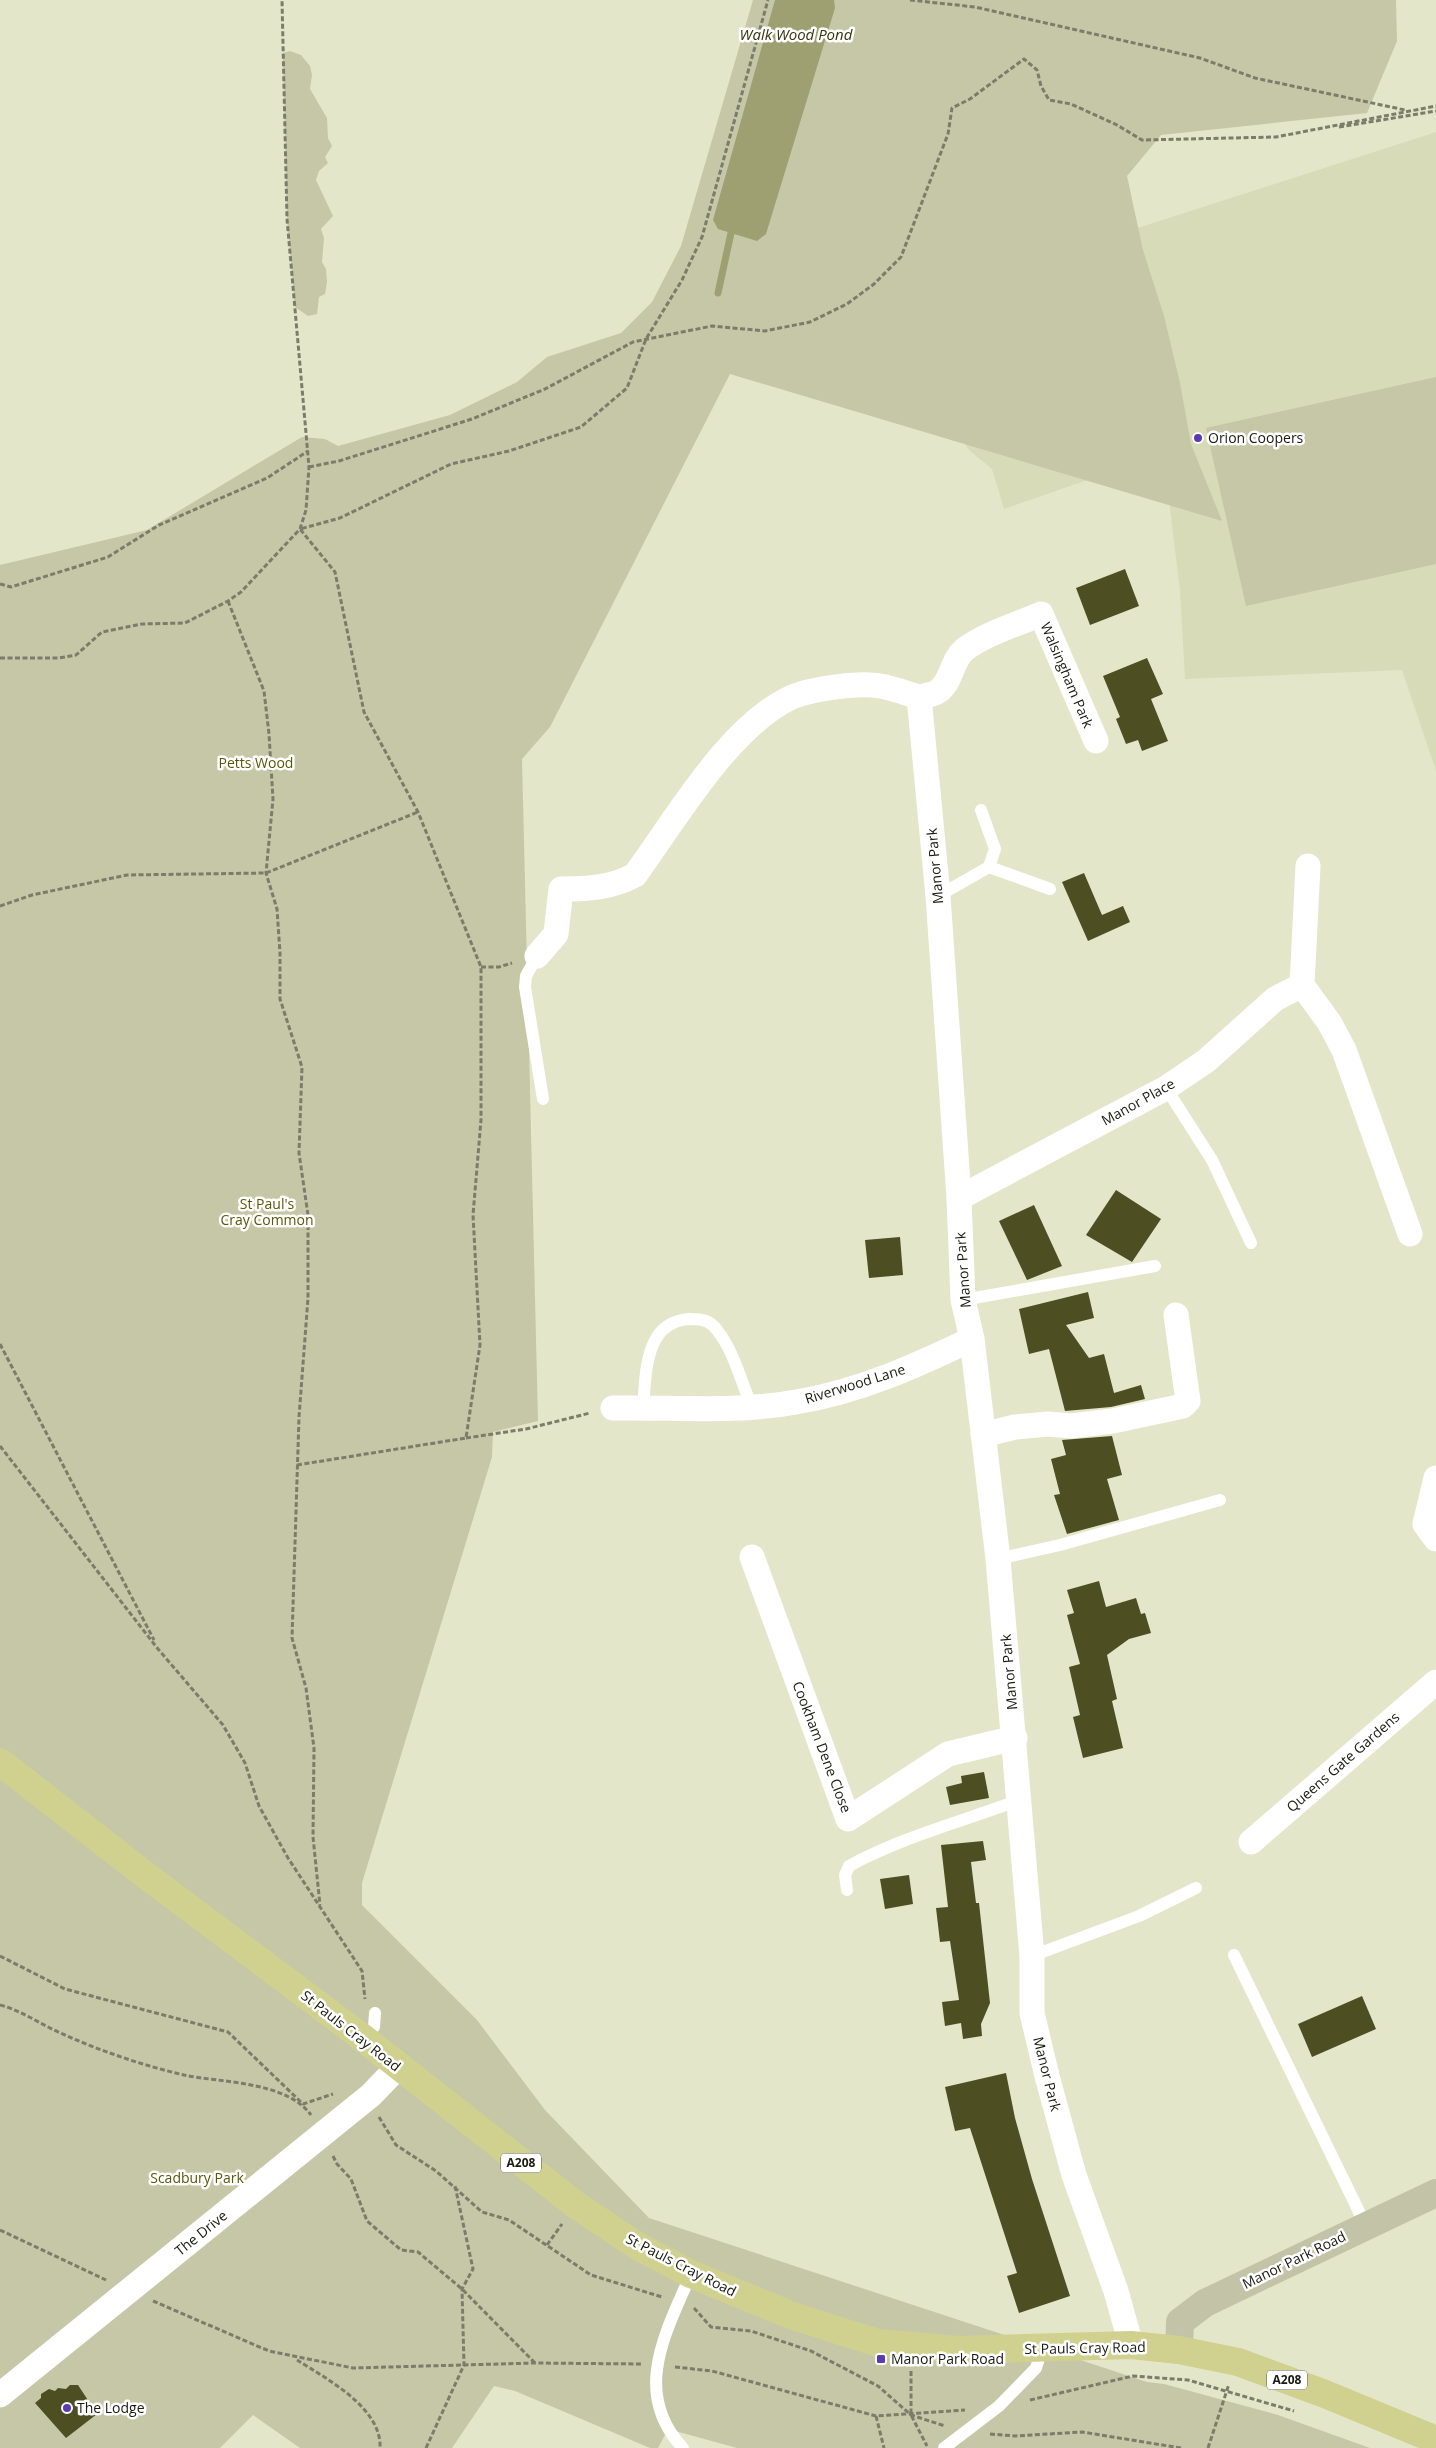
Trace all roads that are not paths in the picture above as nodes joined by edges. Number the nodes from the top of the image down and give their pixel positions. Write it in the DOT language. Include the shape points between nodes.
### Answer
graph roads {
  1 [pos="918,697"];
  2 [pos="1096,741"];
  3 [pos="981,810"];
  4 [pos="1308,866"];
  5 [pos="989,867"];
  6 [pos="1050,890"];
  7 [pos="938,896"];
  8 [pos="537,956"];
  9 [pos="1302,985"];
  10 [pos="1166,1088"];
  11 [pos="542,1100"];
  12 [pos="959,1198"];
  13 [pos="1410,1234"];
  14 [pos="1250,1243"];
  15 [pos="1155,1266"];
  16 [pos="963,1300"];
  17 [pos="1176,1315"];
  18 [pos="972,1339"];
  19 [pos="752,1407"];
  20 [pos="613,1408"];
  21 [pos="643,1408"];
  22 [pos="983,1435"];
  23 [pos="1436,1478"];
  24 [pos="1220,1500"];
  25 [pos="1436,1539"];
  26 [pos="752,1557"];
  27 [pos="998,1559"];
  28 [pos="1436,1682"];
  29 [pos="1015,1738"];
  30 [pos="0,1762"];
  31 [pos="1020,1800"];
  32 [pos="1251,1842"];
  33 [pos="1196,1888"];
  34 [pos="846,1890"];
  35 [pos="1234,1955"];
  36 [pos="1032,1956"];
  37 [pos="375,2013"];
  38 [pos="367,2034"];
  39 [pos="398,2067"];
  40 [pos="1436,2193"];
  41 [pos="1366,2226"];
  42 [pos="692,2274"];
  43 [pos="1132,2345"];
  44 [pos="1042,2349"];
  45 [pos="1179,2350"];
  46 [pos="0,2395"];
  47 [pos="1436,2440"];
  48 [pos="683,2448"];
  49 [pos="944,2448"];
  1 -- 2 [label="street, Walsingham Park" via="937,692 963,652 979,640 1041,614"];
  1 -- 7 [label="street, Manor Park"];
  1 -- 8 [label="street" via="872,684 836,687 792,697 748,726 715,764 635,875 621,883 596,889 561,889 556,934"];
  3 -- 5 [label="lane" via="995,849"];
  4 -- 9 [label="street"];
  5 -- 6 [label="lane"];
  5 -- 7 [label="lane"];
  7 -- 12 [label="street, Manor Park"];
  8 -- 11 [label="lane" via="526,976 525,988"];
  9 -- 10 [label="street, Manor Place" via="1275,1000 1206,1061"];
  9 -- 13 [label="street" via="1329,1022 1344,1050"];
  10 -- 12 [label="street, Manor Place"];
  10 -- 14 [label="lane" via="1212,1160"];
  12 -- 16 [label="street, Manor Park"];
  15 -- 16 [label="lane"];
  16 -- 18 [label="street, Manor Park"];
  17 -- 22 [label="street" via="1188,1401 1183,1406 1114,1421 1015,1427"];
  18 -- 19 [label="street, Riverwood Lane" via="922,1363 844,1391 796,1402"];
  18 -- 22 [label="street, Manor Park"];
  19 -- 21 [label="street, Riverwood Lane"];
  19 -- 21 [label="lane" via="725,1341 708,1321 697,1319 670,1324 652,1344 647,1360"];
  20 -- 21 [label="street, Riverwood Lane"];
  22 -- 27 [label="street, Manor Park"];
  23 -- 25 [label="street" via="1425,1524"];
  24 -- 27 [label="lane"];
  26 -- 29 [label="street, Cookham Dene Close" via="848,1819 948,1754"];
  27 -- 29 [label="street, Manor Park"];
  28 -- 32 [label="street, Queens Gate Gardens"];
  29 -- 31 [label="street, Manor Park"];
  30 -- 38 [label="main road, St Pauls Cray Road / A208" via="144,1874"];
  31 -- 34 [label="lane" via="860,1860 849,1866 845,1875"];
  31 -- 36 [label="street, Manor Park"];
  33 -- 36 [label="lane" via="1139,1916"];
  35 -- 41 [label="lane"];
  36 -- 43 [label="street, Manor Park" via="1032,2013 1047,2076 1074,2175"];
  37 -- 38 [label="lane" via="374,2026"];
  38 -- 39 [label="main road, St Pauls Cray Road / A208"];
  39 -- 42 [label="main road, St Pauls Cray Road / A208" via="576,2205 639,2247"];
  39 -- 46 [label="street, The Drive" via="379,2087"];
  40 -- 41 [label="main road, Manor Park Road"];
  41 -- 45 [label="main road, Manor Park Road" via="1206,2303 1180,2322"];
  42 -- 44 [label="main road, St Pauls Cray Road / A208" via="793,2316 878,2343 959,2350"];
  42 -- 48 [label="lane" via="664,2336 656,2364 657,2399 671,2436"];
  43 -- 44 [label="main road, St Pauls Cray Road / A208"];
  43 -- 45 [label="main road, St Pauls Cray Road / A208"];
  44 -- 49 [label="lane" via="1036,2368 999,2406"];
  45 -- 47 [label="main road, St Pauls Cray Road / A208" via="1238,2362"];
}
